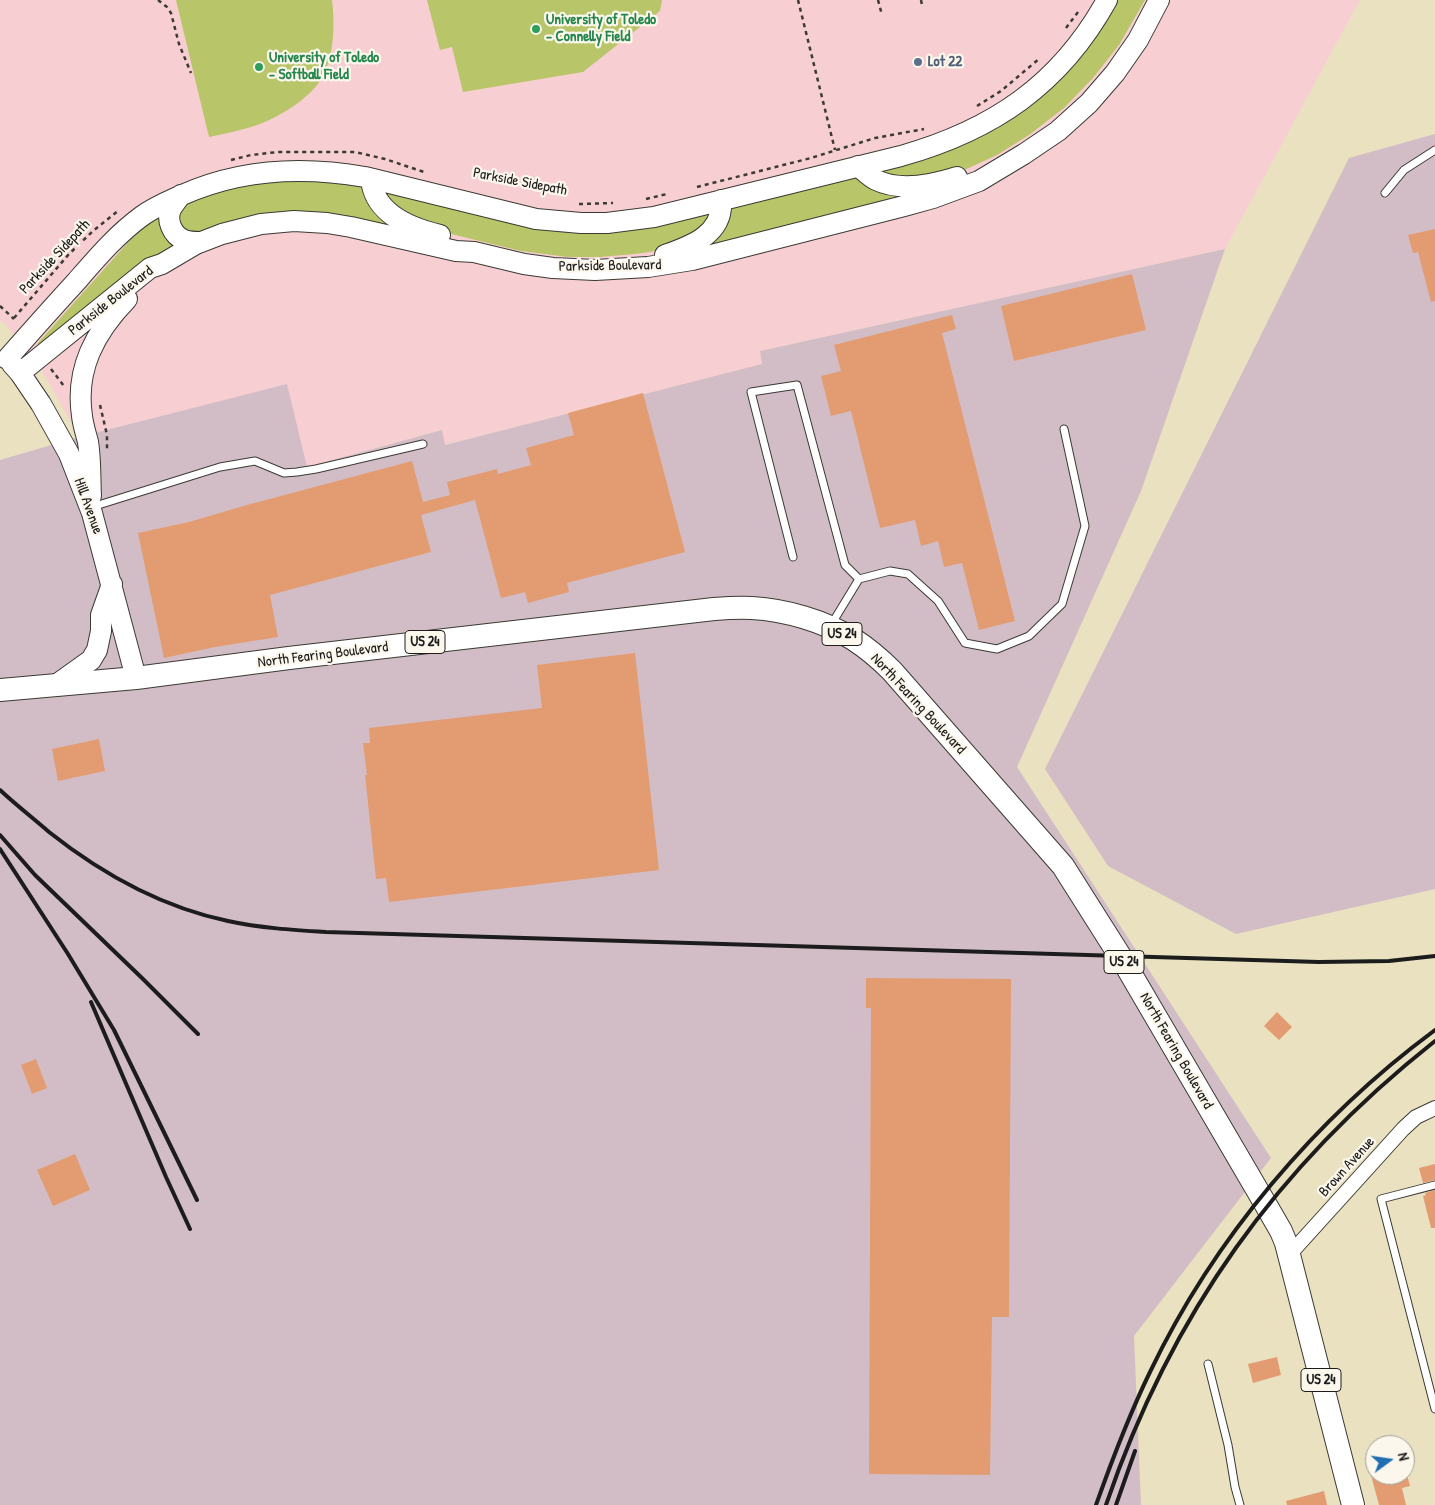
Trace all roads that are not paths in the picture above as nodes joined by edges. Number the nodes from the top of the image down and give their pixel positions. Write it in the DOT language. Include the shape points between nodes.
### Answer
graph roads {
  1 [pos="1107,0"];
  2 [pos="1159,0"];
  3 [pos="1435,150"];
  4 [pos="1014,161"];
  5 [pos="858,166"];
  6 [pos="371,179"];
  7 [pos="1385,193"];
  8 [pos="181,195"];
  9 [pos="721,200"];
  10 [pos="200,242"];
  11 [pos="474,252"];
  12 [pos="162,264"];
  13 [pos="630,268"];
  14 [pos="9,362"];
  15 [pos="1064,429"];
  16 [pos="423,444"];
  17 [pos="92,510"];
  18 [pos="793,557"];
  19 [pos="859,579"];
  20 [pos="112,584"];
  21 [pos="830,627"];
  22 [pos="136,678"];
  23 [pos="56,684"];
  24 [pos="0,690"];
  25 [pos="1435,1108"];
  26 [pos="1435,1185"];
  27 [pos="1289,1255"];
  28 [pos="1208,1364"];
  29 [pos="1435,1409"];
  30 [pos="1240,1505"];
  31 [pos="1352,1505"];
  1 -- 5 [label="street, Parkside Boulevard" via="1068,57 1014,105 969,132 940,144"];
  2 -- 4 [label="street, Parkside Boulevard" via="1138,40 1103,88 1058,131"];
  3 -- 7 [label="lane" via="1404,170"];
  4 -- 5 [label="street" via="938,182 909,186 874,180"];
  4 -- 13 [label="street, Parkside Boulevard" via="979,181 919,202 692,260"];
  5 -- 9 [label="street, Parkside Boulevard"];
  6 -- 8 [label="street, Parkside Boulevard" via="341,173 276,171 227,180"];
  6 -- 9 [label="street, Parkside Boulevard" via="513,214 568,223 607,223 654,217"];
  6 -- 11 [label="street" via="376,198 391,214 409,225 458,240"];
  8 -- 10 [label="street" via="171,209 171,227 184,240"];
  8 -- 14 [label="street, Parkside Boulevard" via="144,215 115,238"];
  9 -- 13 [label="street" via="720,216 699,241"];
  10 -- 11 [label="street, Parkside Boulevard" via="249,226 308,222 351,226 456,251"];
  10 -- 12 [label="street, Parkside Boulevard"];
  11 -- 13 [label="street, Parkside Boulevard" via="553,268"];
  12 -- 14 [label="street, Parkside Boulevard" via="150,268"];
  12 -- 17 [label="street" via="155,275 107,321 85,365 82,415 88,443"];
  14 -- 17 [label="street, Hill Avenue" via="41,404 69,454"];
  15 -- 19 [label="lane" via="1085,526 1062,604 1029,636 998,649 965,643 938,600 908,574 890,571"];
  16 -- 17 [label="lane" via="316,470 284,473 255,461 220,467"];
  17 -- 20 [label="street, Hill Avenue"];
  18 -- 19 [label="lane" via="751,392 797,385 845,565"];
  19 -- 21 [label="lane"];
  20 -- 22 [label="street, Hill Avenue"];
  20 -- 23 [label="street" via="101,614 97,650 91,660"];
  21 -- 22 [label="main road, North Fearing Boulevard / US 24" via="775,610 750,607 714,609"];
  21 -- 27 [label="main road, North Fearing Boulevard / US 24" via="853,639 892,671 1063,866 1125,964 1266,1205 1281,1231"];
  22 -- 23 [label="main road, US 24"];
  23 -- 24 [label="main road, US 24"];
  25 -- 27 [label="street, Brown Avenue" via="1416,1117 1403,1129"];
  26 -- 29 [label="lane" via="1381,1199"];
  27 -- 31 [label="main road, US 24"];
  28 -- 30 [label="lane"];
}
